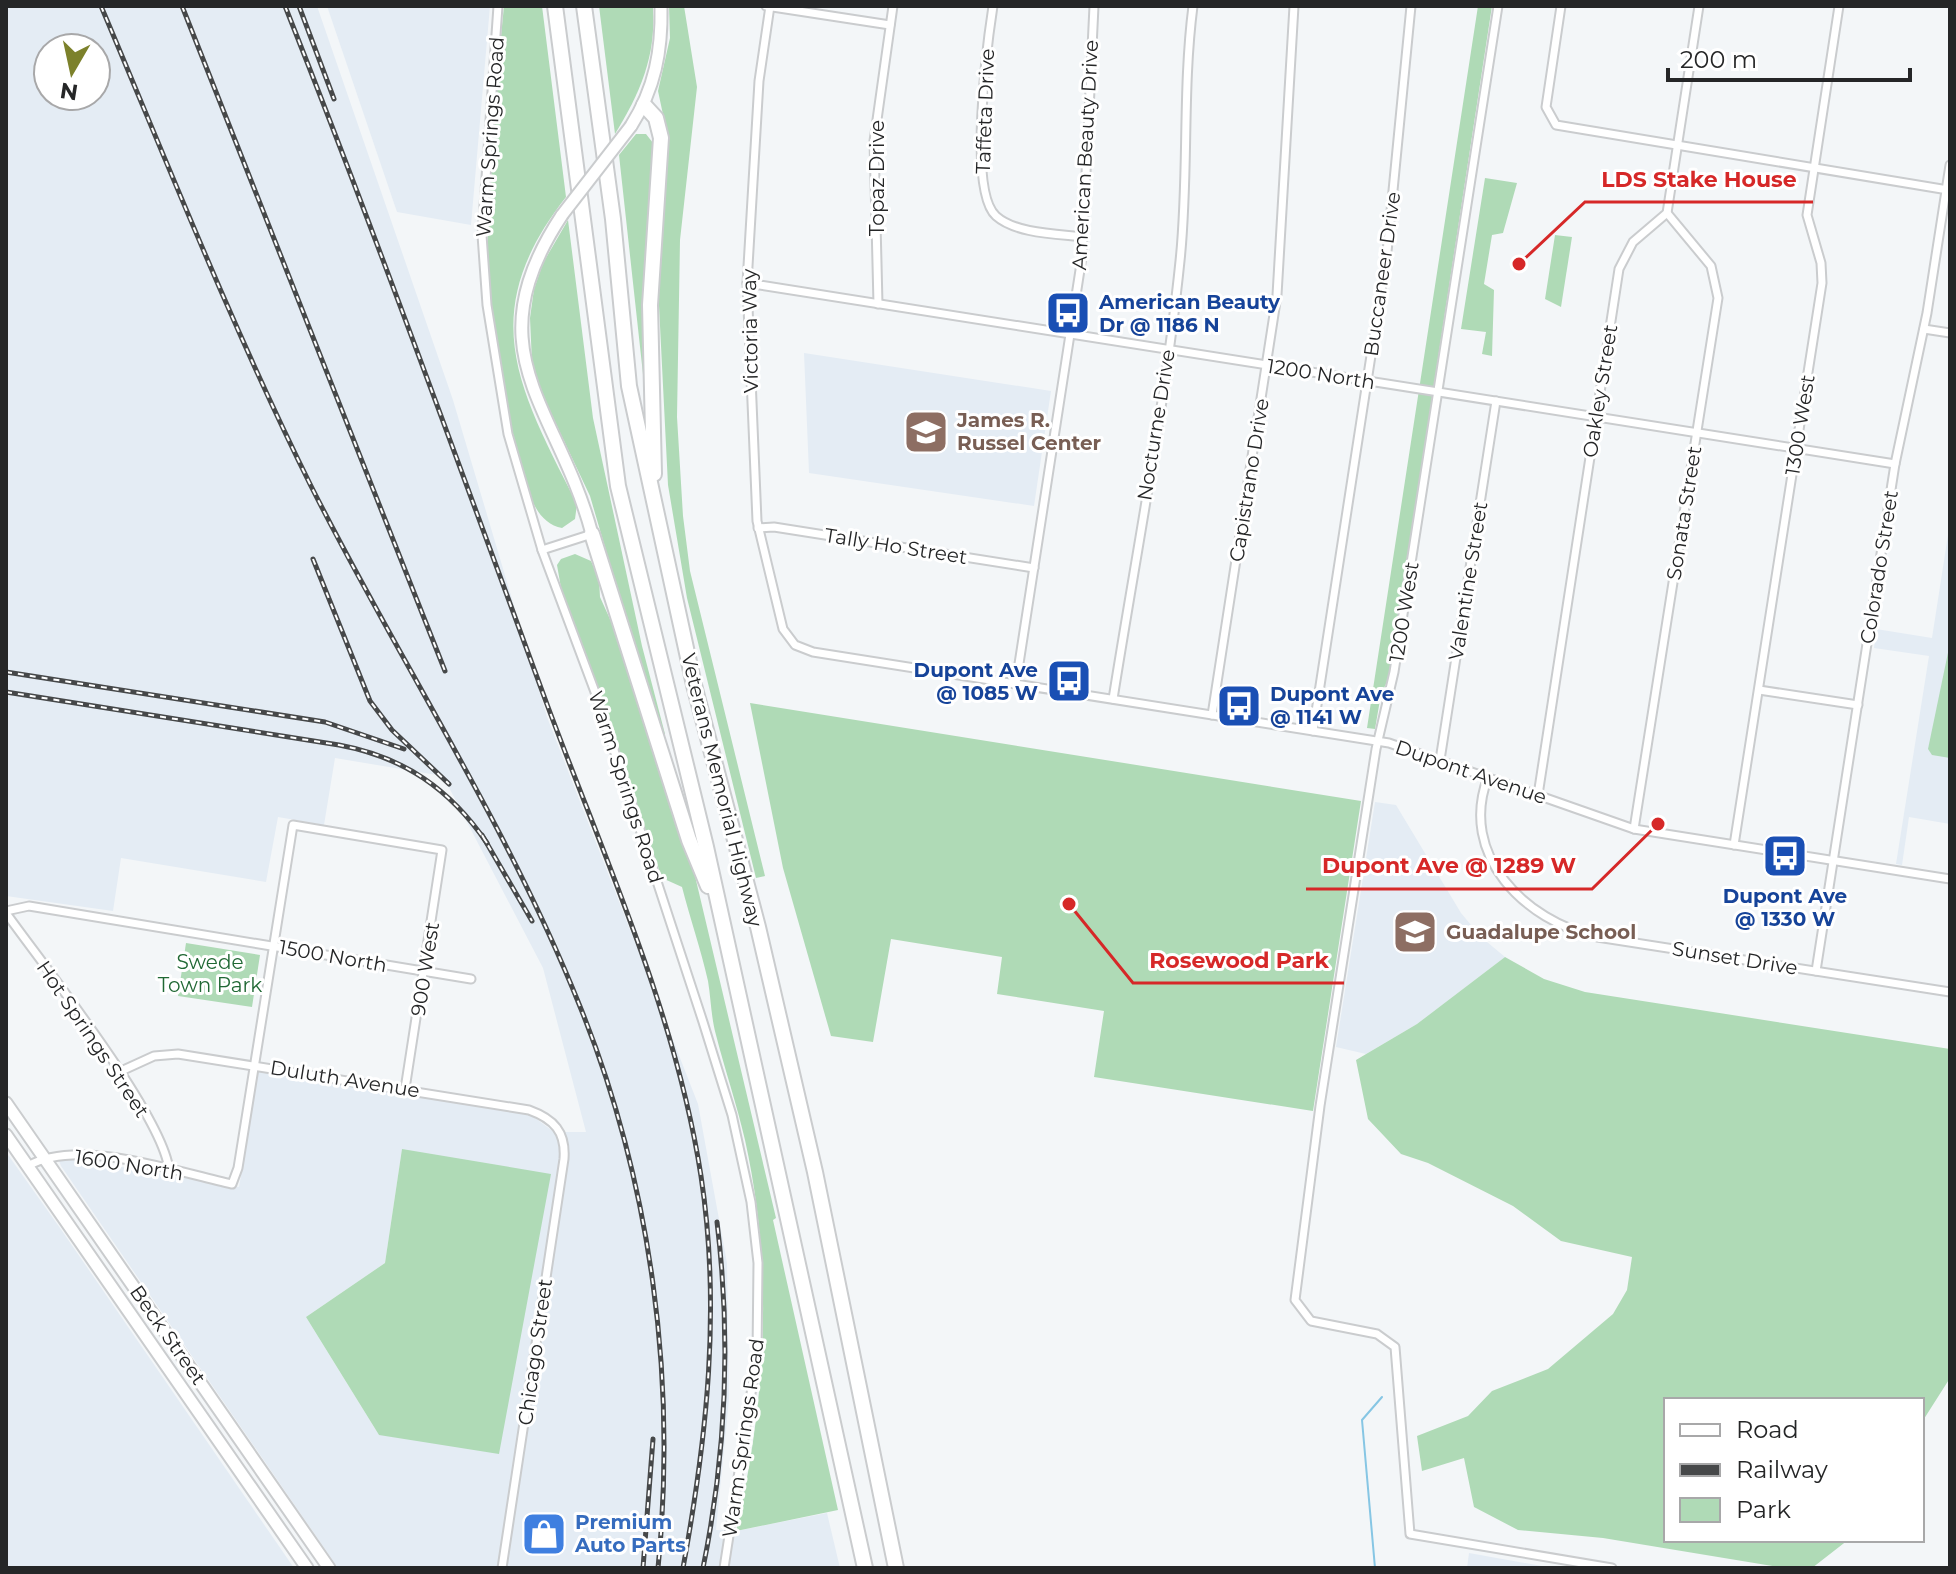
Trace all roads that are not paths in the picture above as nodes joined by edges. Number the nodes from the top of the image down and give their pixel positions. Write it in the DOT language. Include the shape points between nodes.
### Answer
graph roads {
  1 [pos="498,6"];
  2 [pos="555,6"];
  3 [pos="584,6"];
  4 [pos="661,6"];
  5 [pos="768,6"];
  6 [pos="893,6"];
  7 [pos="993,6"];
  8 [pos="1094,6"];
  9 [pos="1193,6"];
  10 [pos="1294,6"];
  11 [pos="1411,6"];
  12 [pos="1498,6"];
  13 [pos="1561,6"];
  14 [pos="1699,6"];
  15 [pos="1839,6"];
  16 [pos="890,25"];
  17 [pos="644,105"];
  18 [pos="1677,146"];
  19 [pos="1950,165"];
  20 [pos="1815,167"];
  21 [pos="1948,190"];
  22 [pos="1667,213"];
  23 [pos="1084,237"];
  24 [pos="747,283"];
  25 [pos="878,304"];
  26 [pos="1924,329"];
  27 [pos="1950,333"];
  28 [pos="1071,334"];
  29 [pos="1168,349"];
  30 [pos="1267,365"];
  31 [pos="1367,381"];
  32 [pos="1436,392"];
  33 [pos="1496,401"];
  34 [pos="1596,417"];
  35 [pos="1697,433"];
  36 [pos="1796,449"];
  37 [pos="1895,464"];
  38 [pos="653,503"];
  39 [pos="758,528"];
  40 [pos="592,534"];
  41 [pos="542,550"];
  42 [pos="1034,568"];
  43 [pos="799,647"];
  44 [pos="1016,683"];
  45 [pos="1759,690"];
  46 [pos="1113,699"];
  47 [pos="1858,705"];
  48 [pos="1212,715"];
  49 [pos="1313,731"];
  50 [pos="1378,741"];
  51 [pos="1440,760"];
  52 [pos="1488,777"];
  53 [pos="1538,795"];
  54 [pos="1634,829"];
  55 [pos="1734,845"];
  56 [pos="1833,861"];
  57 [pos="1950,879"];
  58 [pos="6,912"];
  59 [pos="722,920"];
  60 [pos="274,946"];
  61 [pos="425,971"];
  62 [pos="1816,971"];
  63 [pos="471,979"];
  64 [pos="1950,992"];
  65 [pos="254,1065"];
  66 [pos="119,1072"];
  67 [pos="405,1089"];
  68 [pos="6,1103"];
  69 [pos="6,1135"];
  70 [pos="563,1137"];
  71 [pos="44,1157"];
  72 [pos="28,1166"];
  73 [pos="169,1170"];
  74 [pos="307,1568"];
  75 [pos="329,1568"];
  76 [pos="502,1568"];
  77 [pos="724,1568"];
  78 [pos="865,1568"];
  79 [pos="896,1568"];
  80 [pos="1612,1568"];
  1 -- 41 [label="street, Warm Springs Road" via="484,171 487,305 508,434"];
  2 -- 59 [label="highway, Veterans Memorial Highway" via="618,486"];
  3 -- 38 [label="highway, Veterans Memorial Highway" via="629,386"];
  4 -- 17 [label="main road" via="660,54"];
  5 -- 16 [label="street"];
  5 -- 24 [label="street, Victoria Way"];
  6 -- 16 [label="street, Topaz Drive"];
  7 -- 23 [label="street, Taffeta Drive" via="984,95 986,202 998,218 1012,225"];
  8 -- 23 [label="street, American Beauty Drive"];
  9 -- 29 [label="street, Nocturne Drive" via="1182,236"];
  10 -- 30 [label="street, Capistrano Drive" via="1283,235"];
  11 -- 31 [label="street, Buccaneer Drive" via="1390,230"];
  12 -- 32 [label="street, 1200 West"];
  13 -- 18 [label="street" via="1546,107 1549,117 1561,127"];
  14 -- 18 [label="street"];
  15 -- 20 [label="street, 1300 West"];
  16 -- 25 [label="street, Topaz Drive" via="874,141"];
  17 -- 38 [label="highway" via="656,118 661,138 650,305"];
  17 -- 40 [label="main road, bridge" via="562,215 539,252 527,286 522,341 533,394 578,490"];
  18 -- 20 [label="street"];
  18 -- 22 [label="street"];
  19 -- 21 [label="street, Colorado Street"];
  20 -- 21 [label="street"];
  20 -- 36 [label="street, 1300 West" via="1807,222 1822,283"];
  21 -- 26 [label="street, Colorado Street"];
  22 -- 34 [label="street, Oakley Street" via="1633,242 1622,261"];
  22 -- 35 [label="street, Sonata Street" via="1708,260 1718,285"];
  23 -- 28 [label="street, American Beauty Drive"];
  24 -- 25 [label="street, 1200 North"];
  24 -- 39 [label="street, Victoria Way"];
  25 -- 28 [label="street, 1200 North"];
  26 -- 27 [label="street"];
  26 -- 37 [label="street, Colorado Street"];
  28 -- 29 [label="street, 1200 North"];
  28 -- 42 [label="street, American Beauty Drive"];
  29 -- 30 [label="street, 1200 North"];
  29 -- 46 [label="street, Nocturne Drive"];
  30 -- 31 [label="street, 1200 North"];
  30 -- 48 [label="street, Capistrano Drive"];
  31 -- 32 [label="street, 1200 North"];
  31 -- 49 [label="street, Buccaneer Drive"];
  32 -- 33 [label="street, 1200 North"];
  32 -- 50 [label="street, 1200 West" via="1393,678"];
  33 -- 34 [label="street, 1200 North"];
  33 -- 51 [label="street, Valentine Street"];
  34 -- 35 [label="street, 1200 North"];
  34 -- 53 [label="street, Oakley Street"];
  35 -- 36 [label="street, 1200 North"];
  35 -- 54 [label="street, Sonata Street"];
  36 -- 37 [label="street, 1200 North"];
  36 -- 45 [label="street, 1300 West"];
  37 -- 47 [label="street, Colorado Street"];
  38 -- 79 [label="highway, Veterans Memorial Highway" via="811,1157"];
  39 -- 42 [label="street, Tally Ho Street"];
  39 -- 43 [label="street, Victoria Way" via="781,625"];
  40 -- 41 [label="street"];
  40 -- 59 [label="highway" via="689,840"];
  41 -- 77 [label="street, Warm Springs Road" via="595,692 703,1022 732,1115 751,1202 758,1263 757,1355"];
  42 -- 44 [label="street, American Beauty Drive"];
  43 -- 44 [label="street, Dupont Avenue"];
  44 -- 46 [label="street, Dupont Avenue"];
  45 -- 47 [label="street"];
  45 -- 55 [label="street, 1300 West"];
  46 -- 48 [label="street, Dupont Avenue"];
  47 -- 56 [label="street, Colorado Street"];
  48 -- 49 [label="street, Dupont Avenue"];
  49 -- 50 [label="street, Dupont Avenue"];
  50 -- 51 [label="street, Dupont Avenue"];
  50 -- 80 [label="street, 1200 West" via="1295,1293 1300,1310 1311,1321 1377,1334 1395,1347 1410,1534"];
  51 -- 52 [label="street, Dupont Avenue"];
  52 -- 53 [label="street, Dupont Avenue"];
  52 -- 62 [label="street, Sunset Drive" via="1480,810 1487,852 1507,885 1547,919 1597,937"];
  53 -- 54 [label="street, Dupont Avenue"];
  54 -- 55 [label="street, Dupont Avenue"];
  55 -- 56 [label="street, Dupont Avenue"];
  56 -- 57 [label="street, Dupont Avenue"];
  56 -- 62 [label="street, Colorado Street"];
  58 -- 60 [label="street, 1500 North" via="29,906"];
  58 -- 66 [label="street, Hot Springs Street"];
  59 -- 78 [label="highway, Veterans Memorial Highway"];
  60 -- 61 [label="street, 1500 North"];
  60 -- 61 [label="street, 900 West" via="293,825 442,850"];
  60 -- 65 [label="street"];
  61 -- 63 [label="street, 1500 North"];
  61 -- 67 [label="street, 900 West"];
  62 -- 64 [label="street, Sunset Drive"];
  65 -- 66 [label="street, Duluth Avenue" via="165,1053"];
  65 -- 67 [label="street, Duluth Avenue"];
  65 -- 73 [label="street, 1600 North" via="232,1184"];
  66 -- 73 [label="street, Hot Springs Street" via="164,1147"];
  67 -- 70 [label="street, Duluth Avenue" via="529,1110 554,1123"];
  68 -- 71 [label="main road, Beck Street"];
  69 -- 72 [label="main road, Beck Street"];
  70 -- 76 [label="street, Chicago Street" via="564,1159"];
  71 -- 72 [label="street, 1600 North"];
  71 -- 73 [label="street, 1600 North" via="74,1154"];
  71 -- 75 [label="main road, Beck Street"];
  72 -- 74 [label="main road, Beck Street"];
}
